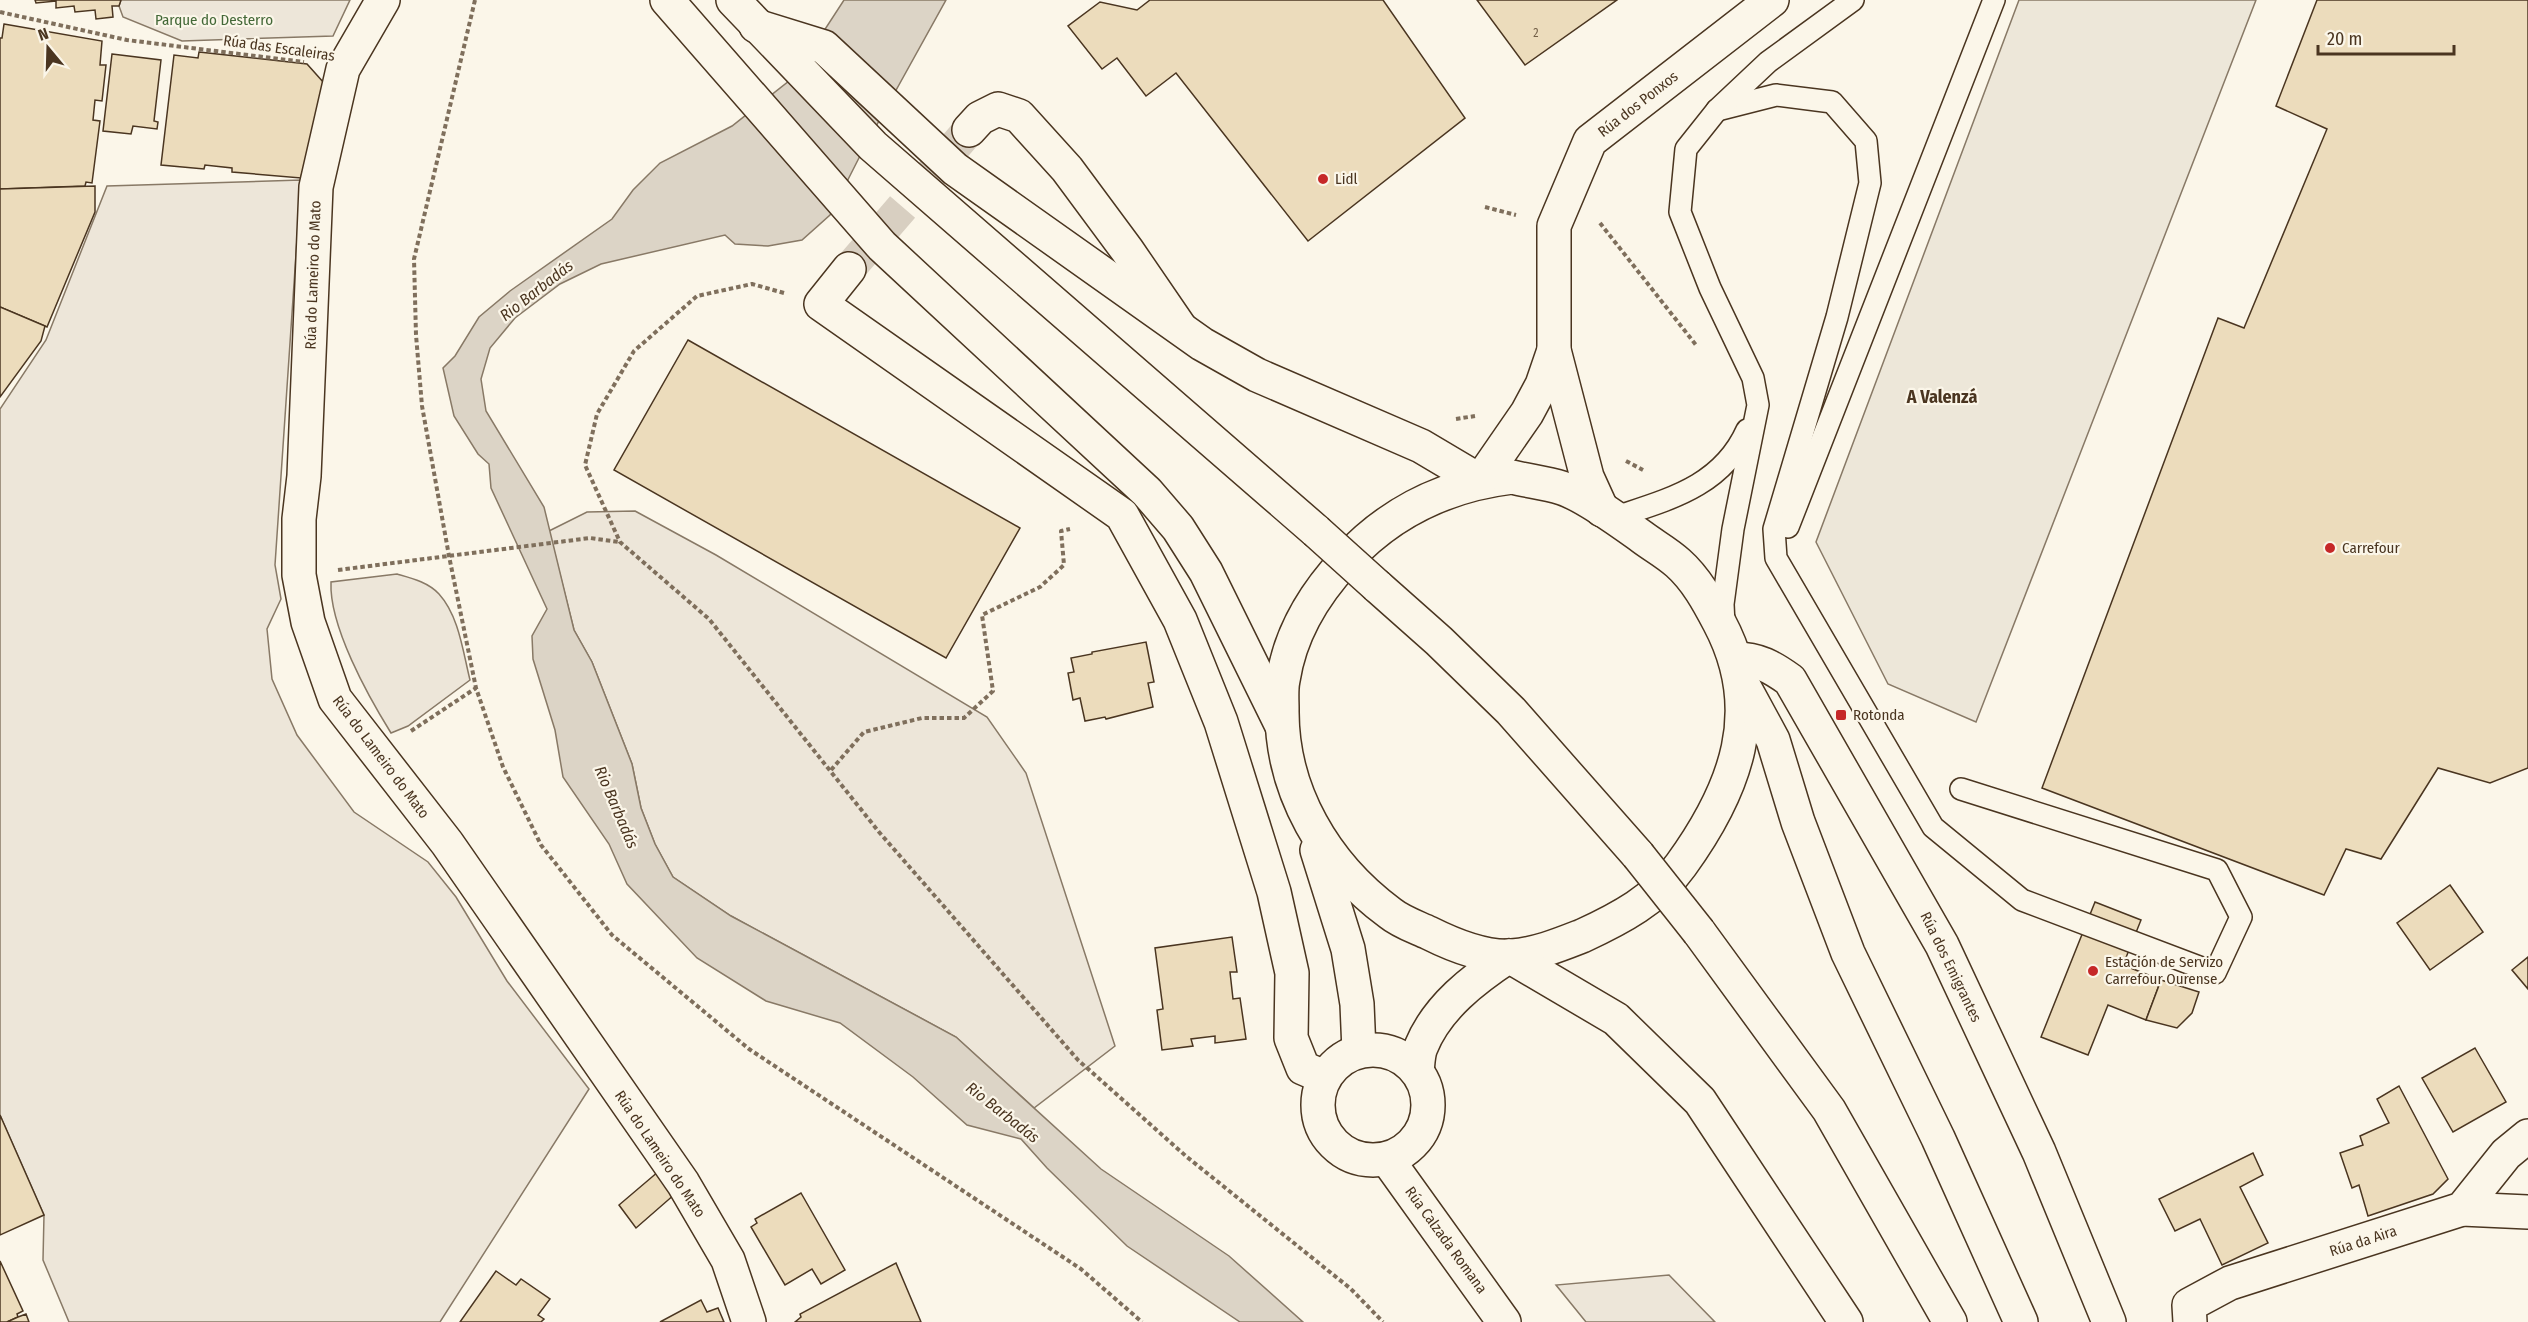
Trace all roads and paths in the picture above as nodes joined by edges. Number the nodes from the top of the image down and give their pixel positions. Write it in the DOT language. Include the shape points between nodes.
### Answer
graph roads {
  1 [pos="383,0"];
  2 [pos="392,0"];
  3 [pos="475,0"];
  4 [pos="667,0"];
  5 [pos="733,0"];
  6 [pos="1772,0"];
  7 [pos="1853,0"];
  8 [pos="1994,0"];
  9 [pos="0,12"];
  10 [pos="756,26"];
  11 [pos="343,69"];
  12 [pos="1717,110"];
  13 [pos="969,130"];
  14 [pos="1485,207"];
  15 [pos="1554,226"];
  16 [pos="849,269"];
  17 [pos="821,304"];
  18 [pos="1179,326"];
  19 [pos="1734,339"];
  20 [pos="1554,350"];
  21 [pos="1758,405"];
  22 [pos="1527,413"];
  23 [pos="1572,426"];
  24 [pos="1421,446"];
  25 [pos="1645,471"];
  26 [pos="1480,481"];
  27 [pos="1147,492"];
  28 [pos="1609,514"];
  29 [pos="1122,515"];
  30 [pos="620,542"];
  31 [pos="448,556"];
  32 [pos="1776,558"];
  33 [pos="299,575"];
  34 [pos="1734,657"];
  35 [pos="476,688"];
  36 [pos="438,713"];
  37 [pos="1282,726"];
  38 [pos="831,770"];
  39 [pos="1961,789"];
  40 [pos="1304,814"];
  41 [pos="1509,956"];
  42 [pos="1359,1051"];
  43 [pos="1417,1071"];
  44 [pos="1324,1077"];
  45 [pos="2528,1136"];
  46 [pos="1387,1159"];
  47 [pos="2462,1209"];
  48 [pos="2528,1212"];
  49 [pos="749,1322"];
  50 [pos="1142,1322"];
  51 [pos="1383,1322"];
  52 [pos="1504,1322"];
  53 [pos="1846,1322"];
  54 [pos="1950,1322"];
  55 [pos="2021,1322"];
  56 [pos="2109,1322"];
  57 [pos="2190,1322"];
  1 -- 11 [label="street"];
  2 -- 11 [label="street"];
  3 -- 31 [label="path" via="414,258 422,406"];
  4 -- 27 [label="street" via="882,246"];
  5 -- 10 [label="street"];
  6 -- 15 [label="street, Rúa dos Ponxos" via="1590,141"];
  7 -- 12 [label="lane" via="1768,62"];
  8 -- 32 [label="lane"];
  9 -- 11 [label="path, Rúa das Escaleiras" via="127,40"];
  10 -- 18 [label="street" via="824,47 955,169"];
  10 -- 54 [label="street, bridge" via="873,146 1316,531 1511,711 1638,855 1829,1110"];
  11 -- 33 [label="street, Rúa do Lameiro do Mato" via="316,187"];
  12 -- 19 [label="lane" via="1686,149 1680,212"];
  12 -- 32 [label="lane" via="1776,95 1832,102 1866,141 1870,183 1837,317 1774,529"];
  13 -- 18 [label="street" via="980,118 998,110 1019,116 1067,169"];
  14 -- 15 [label="path"];
  15 -- 19 [label="path" via="1600,223 1707,358"];
  15 -- 20 [label="street, Rúa dos Ponxos"];
  16 -- 17 [label="street"];
  17 -- 29 [label="street"];
  17 -- 30 [label="path" via="752,284 697,296 634,351 597,414 585,465"];
  18 -- 24 [label="street" via="1202,344 1257,375"];
  19 -- 21 [label="lane" via="1753,378"];
  20 -- 22 [label="street, Rúa dos Ponxos"];
  20 -- 23 [label="street, Rúa dos Ponxos"];
  21 -- 28 [label="lane" via="1730,460 1710,478 1657,503"];
  21 -- 34 [label="lane" via="1733,529 1723,604"];
  22 -- 24 [label="path" via="1490,403 1480,415 1434,418"];
  22 -- 26 [label="street, Rúa dos Ponxos"];
  23 -- 25 [label="path" via="1605,433 1613,449"];
  23 -- 28 [label="street, Rúa dos Ponxos" via="1587,477"];
  24 -- 26 [label="street"];
  26 -- 28 [label="street" via="1512,477 1563,488"];
  26 -- 37 [label="street" via="1399,513 1365,539 1328,580 1299,624 1282,680"];
  27 -- 29 [label="street"];
  27 -- 37 [label="street" via="1178,528 1206,572"];
  28 -- 34 [label="street" via="1679,564 1704,593"];
  29 -- 38 [label="path" via="1062,531 1064,565 1040,587 982,615 993,691 964,718 922,718 864,732"];
  29 -- 44 [label="street" via="1180,620 1221,722 1274,892 1292,973 1291,1038 1303,1068"];
  30 -- 31 [label="path" via="590,537"];
  30 -- 38 [label="path" via="709,619"];
  31 -- 33 [label="path"];
  31 -- 35 [label="path"];
  32 -- 39 [label="lane" via="1933,827 2022,900 2215,973 2241,917 2217,870"];
  33 -- 49 [label="street, Rúa do Lameiro do Mato" via="308,622 335,699 447,843 683,1183 728,1260"];
  34 -- 41 [label="street" via="1743,722 1738,755 1725,792 1697,844 1669,883 1610,923 1551,949"];
  34 -- 55 [label="street" via="1773,740 1798,822 1848,953"];
  34 -- 56 [label="street, Rúa dos Emigrantes" via="1773,667 1790,680 1930,924 2038,1152"];
  35 -- 36 [label="path"];
  35 -- 50 [label="path" via="504,767 541,845 612,935 749,1049 1081,1269"];
  37 -- 40 [label="street" via="1289,776"];
  38 -- 51 [label="path" via="879,832 1078,1060 1187,1157 1352,1289"];
  40 -- 41 [label="street" via="1344,872 1392,915 1457,947"];
  40 -- 42 [label="street" via="1348,948"];
  41 -- 43 [label="street" via="1454,999 1420,1048"];
  41 -- 53 [label="street" via="1616,1018 1700,1101"];
  42 -- 43 [label="street" via="1380,1050 1401,1057"];
  42 -- 44 [label="street" via="1339,1061"];
  43 -- 46 [label="street" via="1427,1091 1428,1112 1422,1133 1407,1149"];
  44 -- 46 [label="street" via="1318,1098 1319,1120 1329,1139 1345,1153 1366,1161"];
  45 -- 47 [label="street" via="2506,1154"];
  46 -- 52 [label="street, Rúa Calzada Romana"];
  47 -- 48 [label="street"];
  47 -- 57 [label="street, Rúa da Aira" via="2230,1283 2189,1305"];
}
